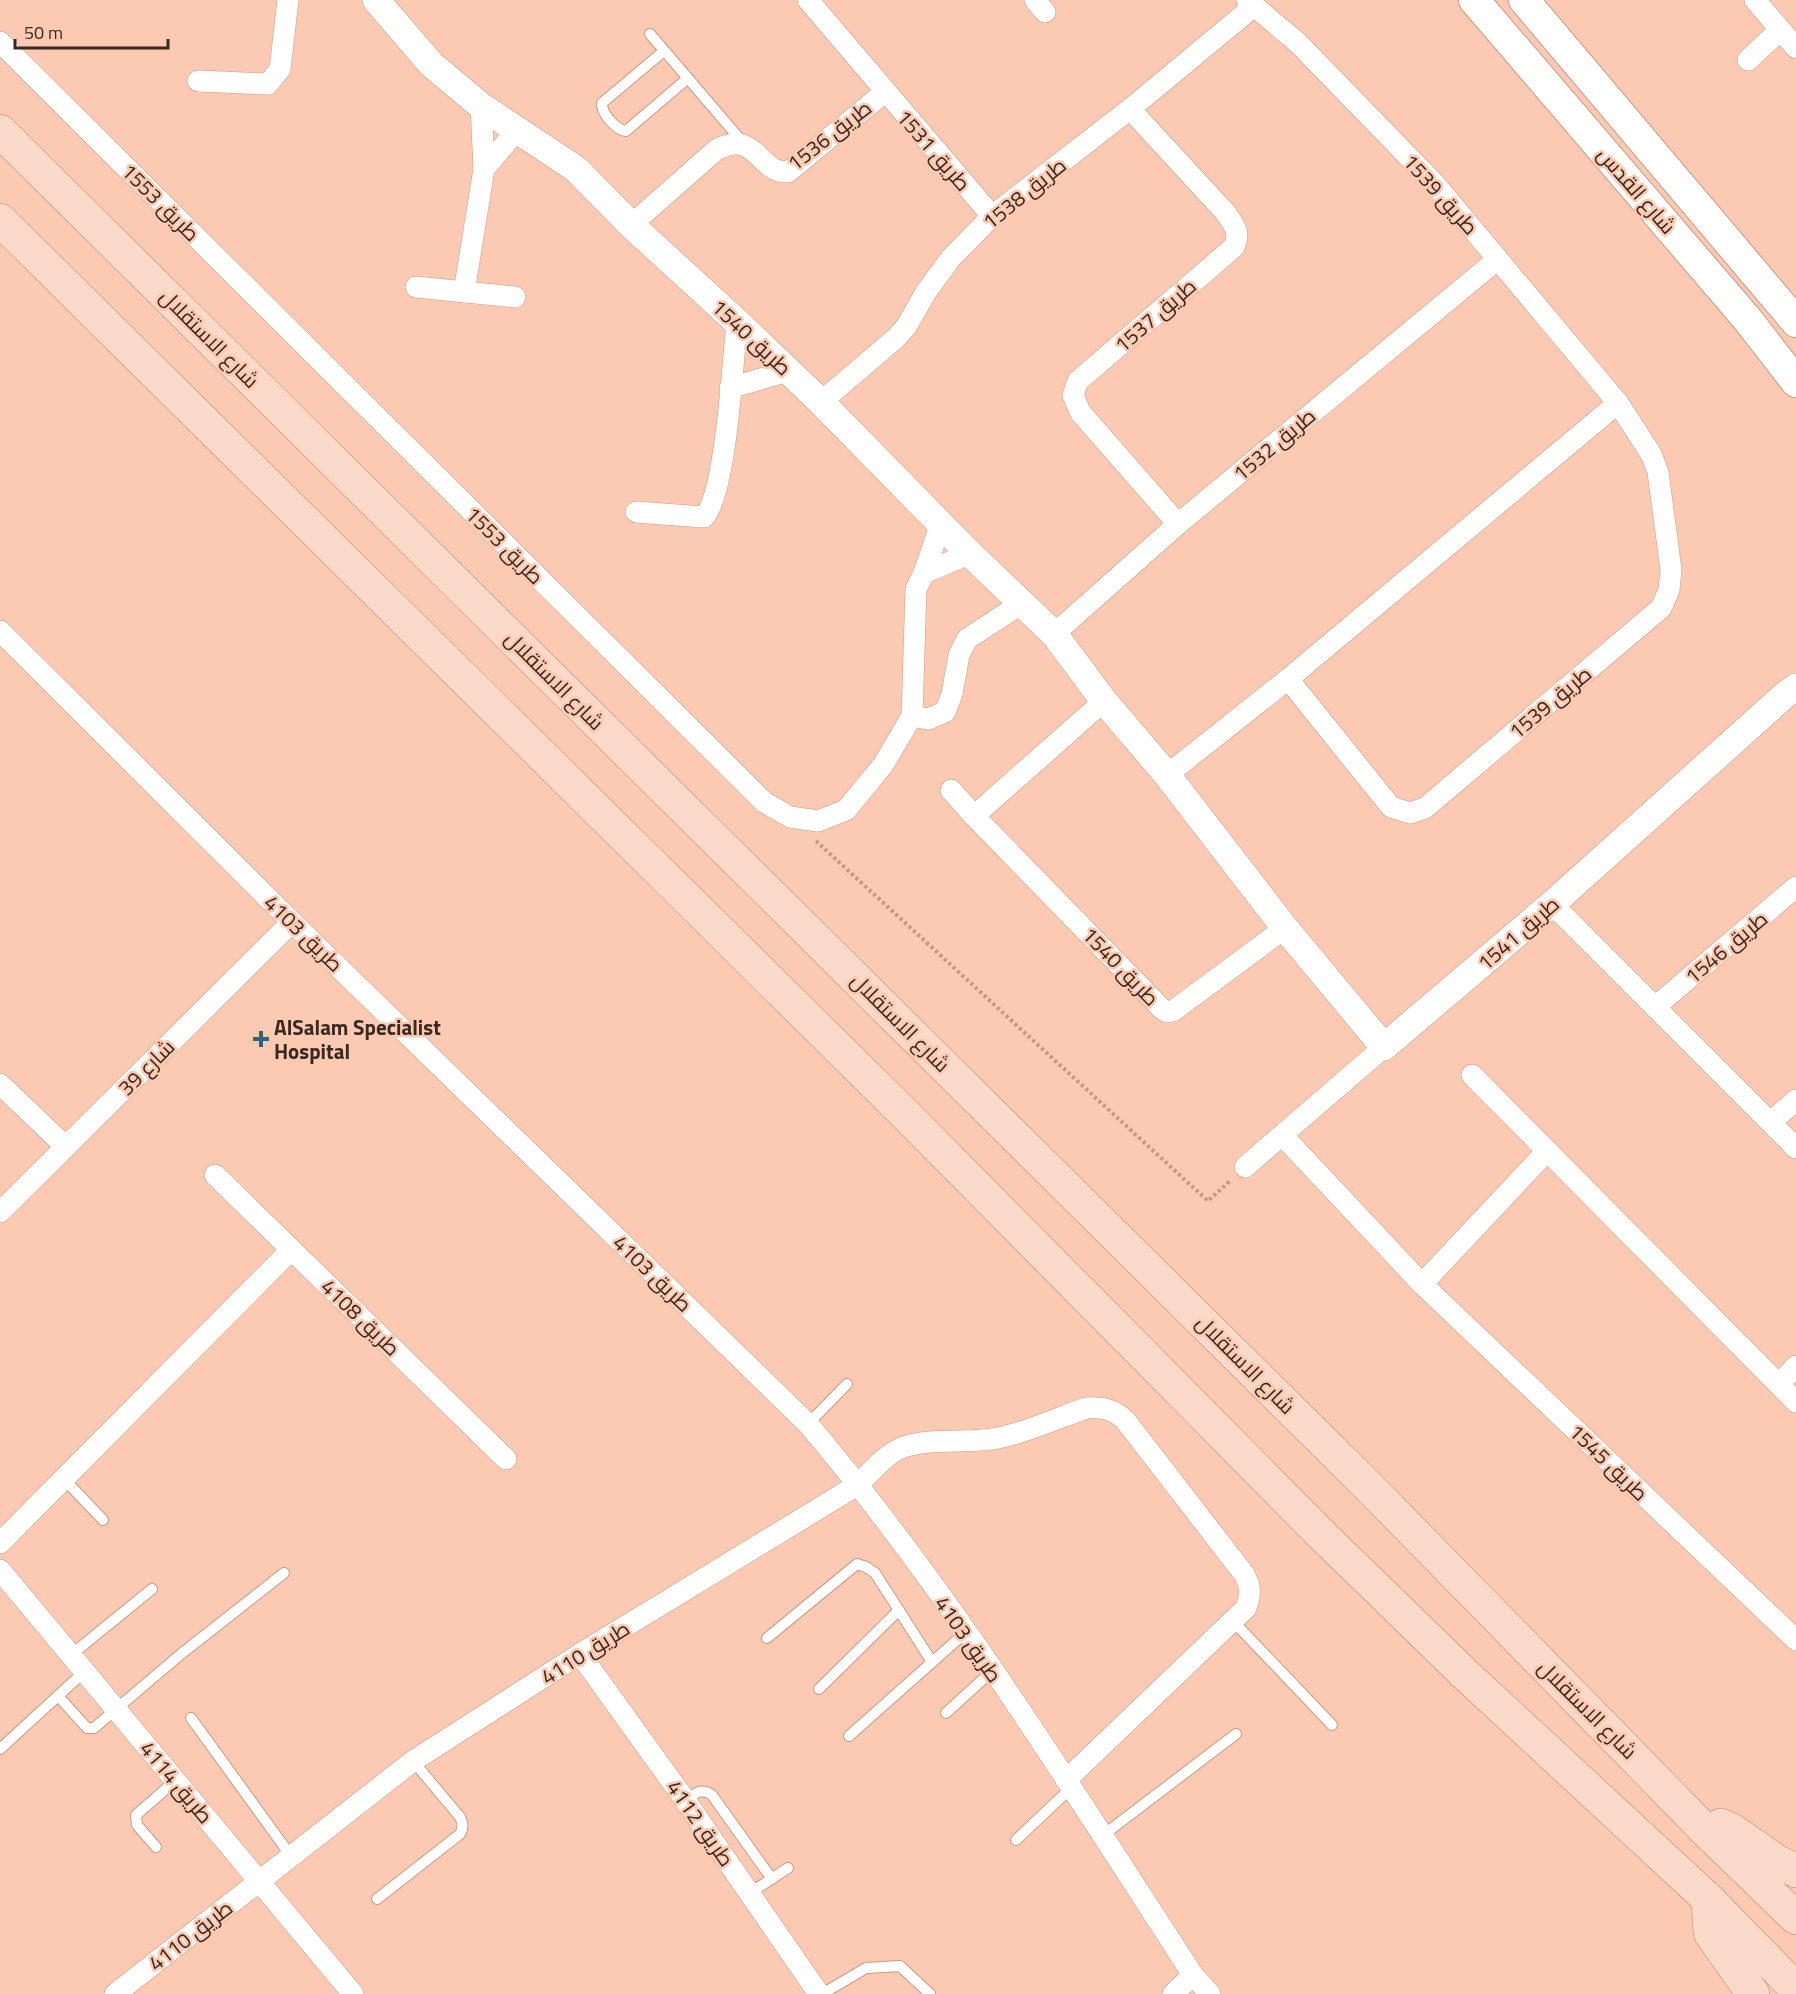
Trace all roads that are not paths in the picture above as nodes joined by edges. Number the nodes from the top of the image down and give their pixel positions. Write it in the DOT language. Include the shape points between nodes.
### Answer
graph roads {
  1 [pos="288,0"];
  2 [pos="377,0"];
  3 [pos="808,0"];
  4 [pos="1474,0"];
  5 [pos="1524,0"];
  6 [pos="1755,0"];
  7 [pos="1250,3"];
  8 [pos="1780,30"];
  9 [pos="650,34"];
  10 [pos="0,42"];
  11 [pos="1796,48"];
  12 [pos="664,51"];
  13 [pos="1748,60"];
  14 [pos="688,78"];
  15 [pos="198,81"];
  16 [pos="885,92"];
  17 [pos="481,106"];
  18 [pos="1130,109"];
  19 [pos="516,130"];
  20 [pos="0,131"];
  21 [pos="745,145"];
  22 [pos="484,169"];
  23 [pos="992,216"];
  24 [pos="0,220"];
  25 [pos="631,225"];
  26 [pos="1498,259"];
  27 [pos="416,287"];
  28 [pos="464,292"];
  29 [pos="515,297"];
  30 [pos="737,322"];
  31 [pos="1796,322"];
  32 [pos="788,371"];
  33 [pos="1796,382"];
  34 [pos="730,388"];
  35 [pos="821,402"];
  36 [pos="1618,403"];
  37 [pos="636,512"];
  38 [pos="940,523"];
  39 [pos="1178,524"];
  40 [pos="971,553"];
  41 [pos="924,573"];
  42 [pos="1022,603"];
  43 [pos="0,631"];
  44 [pos="1053,634"];
  45 [pos="1288,679"];
  46 [pos="1792,686"];
  47 [pos="1104,701"];
  48 [pos="912,717"];
  49 [pos="1167,775"];
  50 [pos="951,790"];
  51 [pos="974,816"];
  52 [pos="1796,887"];
  53 [pos="1552,904"];
  54 [pos="292,922"];
  55 [pos="1285,927"];
  56 [pos="1655,1006"];
  57 [pos="1384,1047"];
  58 [pos="1472,1075"];
  59 [pos="0,1084"];
  60 [pos="1796,1101"];
  61 [pos="1771,1122"];
  62 [pos="1283,1136"];
  63 [pos="66,1147"];
  64 [pos="1796,1148"];
  65 [pos="1547,1151"];
  66 [pos="1245,1167"];
  67 [pos="215,1175"];
  68 [pos="0,1212"];
  69 [pos="291,1250"];
  70 [pos="1422,1284"];
  71 [pos="1796,1366"];
  72 [pos="847,1384"];
  73 [pos="1779,1384"];
  74 [pos="1796,1402"];
  75 [pos="808,1424"];
  76 [pos="506,1459"];
  77 [pos="63,1478"];
  78 [pos="859,1484"];
  79 [pos="103,1521"];
  80 [pos="0,1543"];
  81 [pos="0,1570"];
  82 [pos="284,1573"];
  83 [pos="152,1589"];
  84 [pos="899,1610"];
  85 [pos="1233,1621"];
  86 [pos="966,1632"];
  87 [pos="767,1638"];
  88 [pos="1796,1640"];
  89 [pos="580,1654"];
  90 [pos="932,1662"];
  91 [pos="78,1663"];
  92 [pos="992,1671"];
  93 [pos="819,1689"];
  94 [pos="58,1696"];
  95 [pos="116,1709"];
  96 [pos="946,1713"];
  97 [pos="191,1718"];
  98 [pos="1332,1725"];
  99 [pos="1236,1734"];
  100 [pos="849,1736"];
  101 [pos="0,1749"];
  102 [pos="413,1761"];
  103 [pos="176,1780"];
  104 [pos="1069,1784"];
  105 [pos="685,1800"];
  106 [pos="1689,1812"];
  107 [pos="1102,1836"];
  108 [pos="1017,1840"];
  109 [pos="156,1847"];
  110 [pos="291,1856"];
  111 [pos="788,1868"];
  112 [pos="1796,1870"];
  113 [pos="772,1879"];
  114 [pos="260,1880"];
  115 [pos="750,1893"];
  116 [pos="377,1899"];
  117 [pos="1708,1899"];
  118 [pos="1796,1918"];
  119 [pos="1193,1975"];
  120 [pos="1796,1989"];
  121 [pos="115,1994"];
  122 [pos="353,1994"];
  123 [pos="820,1994"];
  124 [pos="930,1994"];
  125 [pos="1173,1994"];
  126 [pos="1210,1994"];
  127 [pos="1753,1994"];
  1 -- 15 [label="street" via="280,69 268,84"];
  2 -- 17 [label="street, طريق 1540" via="431,64"];
  3 -- 16 [label="street, طريق 1531"];
  4 -- 33 [label="main road, شارع القدس" via="1748,320"];
  5 -- 31 [label="main road, شارع القدس"];
  6 -- 8 [label="street"];
  7 -- 18 [label="street, طريق 1538"];
  7 -- 26 [label="street, طريق 1539" via="1298,44 1434,183"];
  8 -- 11 [label="street"];
  8 -- 13 [label="street"];
  9 -- 12 [label="lane"];
  10 -- 48 [label="street, طريق 1553" via="764,802 790,817 818,821 846,810 883,765"];
  12 -- 14 [label="lane"];
  12 -- 14 [label="lane" via="602,103 603,111 626,131"];
  14 -- 21 [label="lane"];
  16 -- 21 [label="street, طريق 1536" via="788,172 777,171"];
  16 -- 23 [label="street, طريق 1531"];
  17 -- 19 [label="street, طريق 1540"];
  17 -- 22 [label="street"];
  18 -- 23 [label="street, طريق 1538"];
  18 -- 39 [label="street, طريق 1537" via="1225,212 1238,238 1234,247 1078,381 1073,395 1080,412"];
  19 -- 22 [label="street"];
  19 -- 25 [label="street, طريق 1540" via="576,169"];
  20 -- 106 [label="main road, شارع الاستقلال" via="1375,1493"];
  21 -- 25 [label="street" via="735,142 716,150"];
  22 -- 28 [label="street"];
  23 -- 35 [label="street, طريق 1538" via="951,258 906,327"];
  24 -- 117 [label="main road" via="895,1103 1323,1536 1467,1676"];
  25 -- 30 [label="street, طريق 1540"];
  26 -- 36 [label="street, طريق 1539"];
  26 -- 39 [label="street, طريق 1532"];
  27 -- 28 [label="street"];
  28 -- 29 [label="street"];
  30 -- 32 [label="street, طريق 1540"];
  30 -- 34 [label="street"];
  32 -- 34 [label="street"];
  32 -- 35 [label="street, طريق 1540"];
  34 -- 37 [label="street" via="726,440 708,512 704,517"];
  35 -- 38 [label="street, طريق 1540"];
  36 -- 45 [label="street"];
  36 -- 45 [label="street, طريق 1539" via="1652,454 1658,472 1671,570 1669,590 1661,608 1425,808 1410,813 1391,807"];
  38 -- 40 [label="street, طريق 1540"];
  38 -- 41 [label="street, طريق 1553"];
  39 -- 44 [label="street, طريق 1532"];
  40 -- 41 [label="street"];
  40 -- 42 [label="street, طريق 1540"];
  41 -- 48 [label="street, طريق 1553" via="916,589"];
  42 -- 44 [label="street, طريق 1540"];
  42 -- 48 [label="street" via="967,639 959,655 945,712 928,719"];
  43 -- 54 [label="street, طريق 4103"];
  44 -- 47 [label="street, طريق 1540"];
  45 -- 49 [label="street"];
  46 -- 53 [label="street, طريق 1541"];
  47 -- 49 [label="street, طريق 1540"];
  47 -- 51 [label="street"];
  49 -- 55 [label="street, طريق 1540"];
  50 -- 51 [label="street, طريق 1540"];
  51 -- 55 [label="street, طريق 1540" via="1167,1012"];
  52 -- 56 [label="street, طريق 1546"];
  53 -- 56 [label="street"];
  53 -- 57 [label="street, طريق 1541"];
  54 -- 63 [label="street, شارع 39"];
  54 -- 75 [label="street, طريق 4103"];
  55 -- 57 [label="street, طريق 1540"];
  56 -- 61 [label="street"];
  57 -- 62 [label="street, طريق 1541"];
  58 -- 65 [label="street"];
  59 -- 63 [label="street"];
  60 -- 61 [label="street"];
  61 -- 64 [label="street"];
  62 -- 66 [label="street, طريق 1541"];
  62 -- 70 [label="street, طريق 1545"];
  63 -- 68 [label="street, شارع 39"];
  65 -- 70 [label="street"];
  65 -- 73 [label="street"];
  67 -- 69 [label="street, طريق 4108"];
  69 -- 76 [label="street, طريق 4108"];
  69 -- 77 [label="street"];
  70 -- 88 [label="street, طريق 1545"];
  71 -- 73 [label="street"];
  72 -- 75 [label="lane"];
  73 -- 74 [label="street"];
  75 -- 78 [label="street, طريق 4103"];
  77 -- 79 [label="lane"];
  77 -- 80 [label="street"];
  78 -- 85 [label="street, طريق 4110" via="889,1455 915,1444 1002,1437 1086,1408 1116,1411 1250,1584 1246,1608"];
  78 -- 86 [label="street, طريق 4103"];
  78 -- 89 [label="street, طريق 4110"];
  81 -- 91 [label="street, طريق 4114"];
  82 -- 95 [label="lane"];
  83 -- 91 [label="lane"];
  84 -- 87 [label="lane" via="875,1573 857,1564"];
  84 -- 90 [label="lane"];
  84 -- 93 [label="lane"];
  85 -- 98 [label="lane"];
  85 -- 104 [label="street"];
  86 -- 90 [label="lane"];
  86 -- 92 [label="street, طريق 4103"];
  89 -- 102 [label="street, طريق 4110"];
  89 -- 105 [label="street, طريق 4112"];
  90 -- 100 [label="lane"];
  91 -- 94 [label="lane"];
  91 -- 95 [label="street, طريق 4114"];
  92 -- 96 [label="lane"];
  92 -- 104 [label="street, طريق 4103"];
  94 -- 95 [label="lane" via="89,1729"];
  94 -- 101 [label="lane"];
  95 -- 103 [label="street, طريق 4114"];
  97 -- 110 [label="lane"];
  99 -- 107 [label="lane"];
  102 -- 110 [label="street, طريق 4110"];
  102 -- 116 [label="lane" via="460,1817 462,1830"];
  103 -- 109 [label="lane" via="136,1815 137,1825"];
  103 -- 114 [label="street, طريق 4114"];
  104 -- 107 [label="street, طريق 4103"];
  104 -- 108 [label="lane"];
  105 -- 113 [label="lane" via="704,1791 712,1795"];
  105 -- 115 [label="street, طريق 4112"];
  106 -- 112 [label="main road" via="1732,1830"];
  106 -- 118 [label="main road, شارع الاستقلال"];
  107 -- 119 [label="street, طريق 4103"];
  110 -- 114 [label="street, طريق 4110"];
  111 -- 113 [label="lane"];
  113 -- 115 [label="lane"];
  114 -- 121 [label="street, طريق 4110"];
  114 -- 122 [label="street, طريق 4114"];
  115 -- 123 [label="street, طريق 4112"];
  117 -- 120 [label="main road"];
  117 -- 127 [label="main road" via="1710,1933"];
  119 -- 125 [label="street"];
  119 -- 126 [label="street, طريق 4103"];
  123 -- 124 [label="lane" via="866,1968 900,1966"];
}
